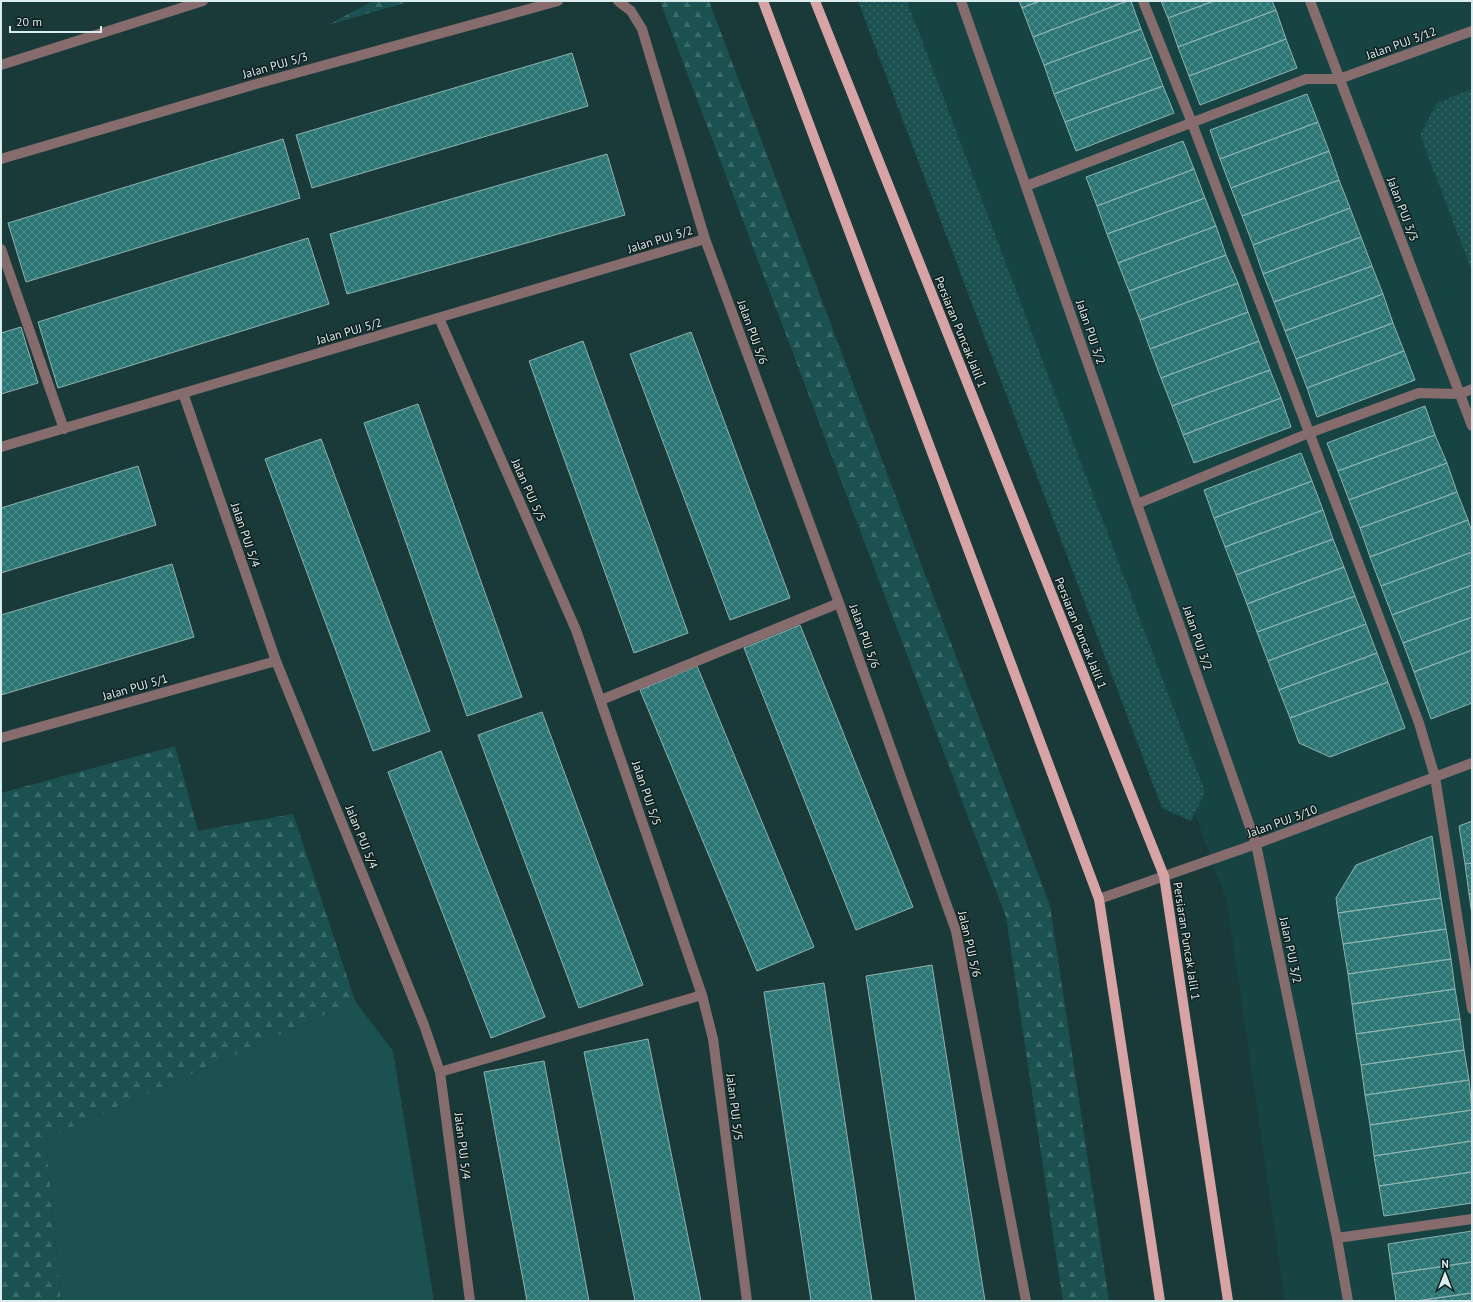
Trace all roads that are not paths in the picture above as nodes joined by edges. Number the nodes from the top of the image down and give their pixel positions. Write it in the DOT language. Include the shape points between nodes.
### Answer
graph roads {
  1 [pos="203,1"];
  2 [pos="558,1"];
  3 [pos="618,1"];
  4 [pos="763,1"];
  5 [pos="815,1"];
  6 [pos="961,1"];
  7 [pos="1143,1"];
  8 [pos="1310,1"];
  9 [pos="1472,31"];
  10 [pos="1,65"];
  11 [pos="1340,79"];
  12 [pos="1192,123"];
  13 [pos="1,159"];
  14 [pos="1026,186"];
  15 [pos="704,239"];
  16 [pos="1,249"];
  17 [pos="439,318"];
  18 [pos="1472,389"];
  19 [pos="183,393"];
  20 [pos="1460,394"];
  21 [pos="1472,426"];
  22 [pos="64,429"];
  23 [pos="1309,433"];
  24 [pos="1,447"];
  25 [pos="1137,504"];
  26 [pos="839,603"];
  27 [pos="276,661"];
  28 [pos="600,700"];
  29 [pos="1,738"];
  30 [pos="1472,763"];
  31 [pos="1435,777"];
  32 [pos="1256,844"];
  33 [pos="1164,876"];
  34 [pos="1099,899"];
  35 [pos="702,995"];
  36 [pos="1472,1009"];
  37 [pos="440,1072"];
  38 [pos="1472,1219"];
  39 [pos="1338,1238"];
  40 [pos="470,1301"];
  41 [pos="747,1301"];
  42 [pos="1026,1301"];
  43 [pos="1160,1301"];
  44 [pos="1228,1301"];
  45 [pos="1348,1301"];
  1 -- 10 [label="street"];
  2 -- 13 [label="street, Jalan PUJ 5/3" via="256,84"];
  3 -- 15 [label="street, Jalan PUJ 5/6" via="632,11 642,29"];
  4 -- 34 [label="main road"];
  5 -- 33 [label="main road, Persiaran Puncak Jalil 1"];
  6 -- 14 [label="street, Jalan PUJ 3/2"];
  7 -- 12 [label="street"];
  8 -- 11 [label="street, Jalan PUJ 3/3"];
  9 -- 11 [label="street, Jalan PUJ 3/12"];
  11 -- 12 [label="street, Jalan PUJ 3/12" via="1306,79"];
  11 -- 20 [label="street, Jalan PUJ 3/3"];
  12 -- 14 [label="street, Jalan PUJ 3/12"];
  12 -- 23 [label="street"];
  14 -- 25 [label="street, Jalan PUJ 3/2"];
  15 -- 17 [label="street, Jalan PUJ 5/2"];
  15 -- 26 [label="street, Jalan PUJ 5/6"];
  16 -- 22 [label="street"];
  17 -- 19 [label="street, Jalan PUJ 5/2"];
  17 -- 28 [label="street, Jalan PUJ 5/5" via="576,630"];
  18 -- 20 [label="street"];
  19 -- 22 [label="street, Jalan PUJ 5/2"];
  19 -- 27 [label="street, Jalan PUJ 5/4"];
  20 -- 21 [label="street, Jalan PUJ 3/3"];
  20 -- 23 [label="street" via="1419,393"];
  22 -- 24 [label="street, Jalan PUJ 5/2"];
  23 -- 25 [label="street"];
  23 -- 31 [label="street" via="1419,723"];
  25 -- 32 [label="street, Jalan PUJ 3/2"];
  26 -- 28 [label="street"];
  26 -- 42 [label="street, Jalan PUJ 5/6" via="956,930"];
  27 -- 29 [label="street, Jalan PUJ 5/1"];
  27 -- 37 [label="street, Jalan PUJ 5/4" via="424,1025"];
  28 -- 35 [label="street, Jalan PUJ 5/5"];
  30 -- 31 [label="street, Jalan PUJ 3/10"];
  31 -- 32 [label="street, Jalan PUJ 3/10"];
  31 -- 36 [label="street"];
  32 -- 33 [label="street, Jalan PUJ 3/10"];
  32 -- 39 [label="street, Jalan PUJ 3/2"];
  33 -- 34 [label="street, Jalan PUJ 3/10"];
  33 -- 44 [label="main road, Persiaran Puncak Jalil 1"];
  34 -- 43 [label="main road"];
  35 -- 37 [label="street"];
  35 -- 41 [label="street, Jalan PUJ 5/5" via="713,1038"];
  37 -- 40 [label="street, Jalan PUJ 5/4"];
  38 -- 39 [label="street"];
  39 -- 45 [label="street, Jalan PUJ 3/2"];
}
